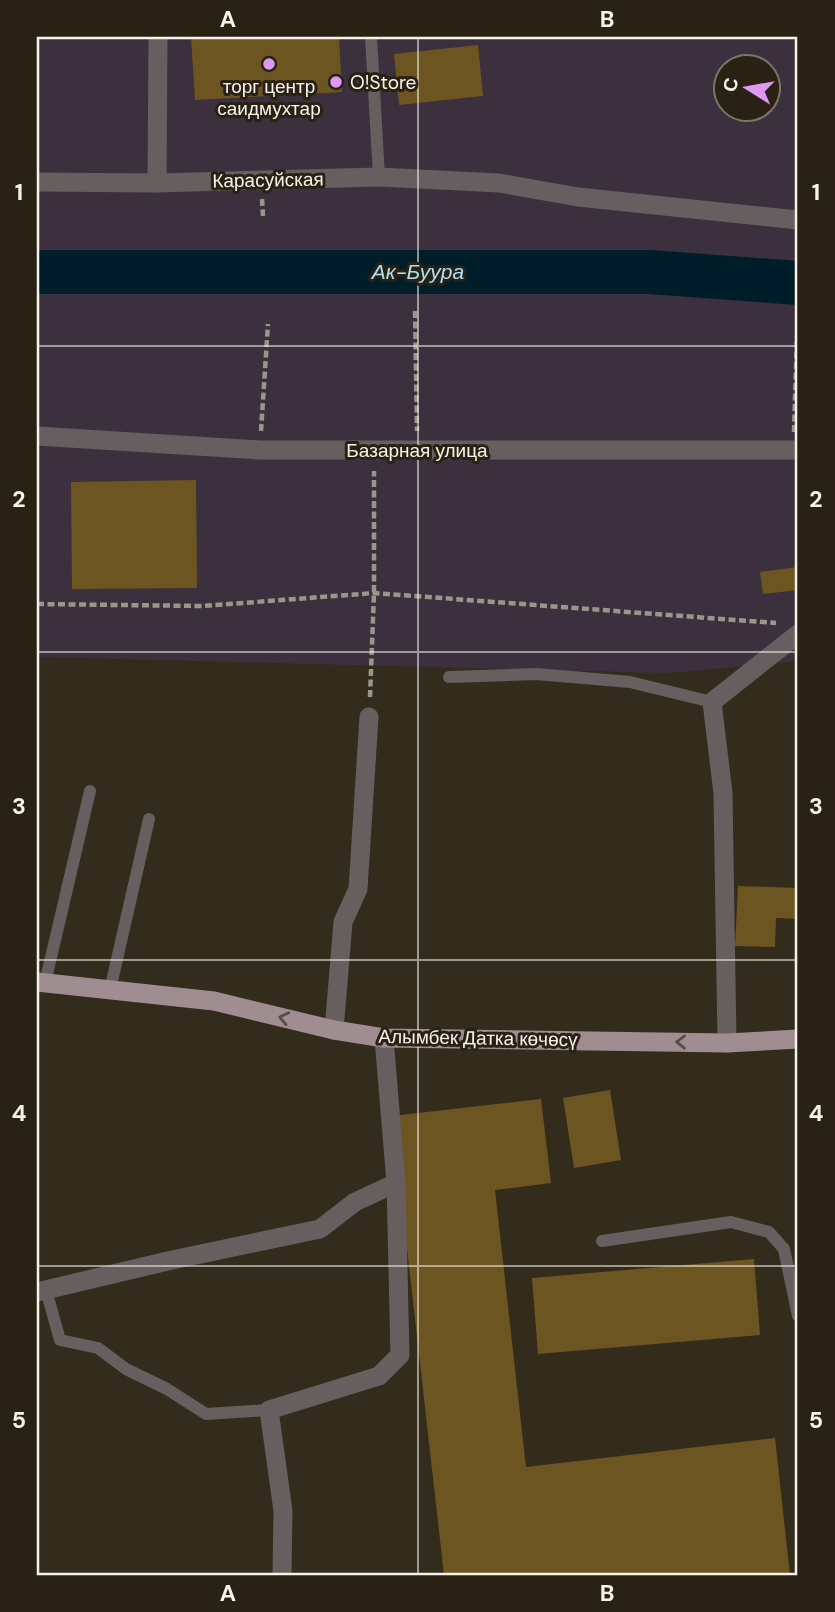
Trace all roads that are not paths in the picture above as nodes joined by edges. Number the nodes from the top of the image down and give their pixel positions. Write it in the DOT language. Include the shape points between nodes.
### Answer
graph roads {
  1 [pos="158,37"];
  2 [pos="371,37"];
  3 [pos="379,177"];
  4 [pos="37,182"];
  5 [pos="157,183"];
  6 [pos="798,220"];
  7 [pos="37,436"];
  8 [pos="796,450"];
  9 [pos="791,629"];
  10 [pos="449,677"];
  11 [pos="712,702"];
  12 [pos="369,717"];
  13 [pos="90,791"];
  14 [pos="149,819"];
  15 [pos="41,983"];
  16 [pos="110,990"];
  17 [pos="334,1030"];
  18 [pos="384,1038"];
  19 [pos="798,1039"];
  20 [pos="727,1043"];
  21 [pos="396,1183"];
  22 [pos="602,1241"];
  23 [pos="41,1291"];
  24 [pos="798,1316"];
  25 [pos="269,1410"];
  26 [pos="282,1575"];
  1 -- 5 [label="street"];
  2 -- 3 [label="lane"];
  3 -- 5 [label="street, Карасуйская"];
  3 -- 6 [label="street, Карасуйская" via="499,183 578,197"];
  4 -- 5 [label="street, Карасуйская"];
  7 -- 8 [label="street, Базарная улица" via="260,450"];
  9 -- 11 [label="street"];
  10 -- 11 [label="lane" via="536,674 630,682"];
  11 -- 20 [label="street" via="723,793"];
  12 -- 17 [label="street" via="358,889 343,922"];
  13 -- 15 [label="lane"];
  14 -- 16 [label="lane"];
  15 -- 16 [label="main road, Алымбек Датка көчөсү"];
  17 -- 16 [label="main road, Алымбек Датка көчөсү, one-way" via="214,1001"];
  17 -- 18 [label="main road, Алымбек Датка көчөсү"];
  20 -- 18 [label="main road, Алымбек Датка көчөсү, one-way"];
  18 -- 21 [label="street"];
  19 -- 20 [label="main road, Алымбек Датка көчөсү"];
  21 -- 23 [label="street" via="355,1202 320,1229"];
  21 -- 25 [label="street" via="400,1355 379,1376"];
  22 -- 24 [label="lane" via="731,1222 769,1232 784,1250"];
  23 -- 25 [label="lane" via="60,1339 98,1348 206,1414"];
  25 -- 26 [label="street" via="283,1511"];
}
